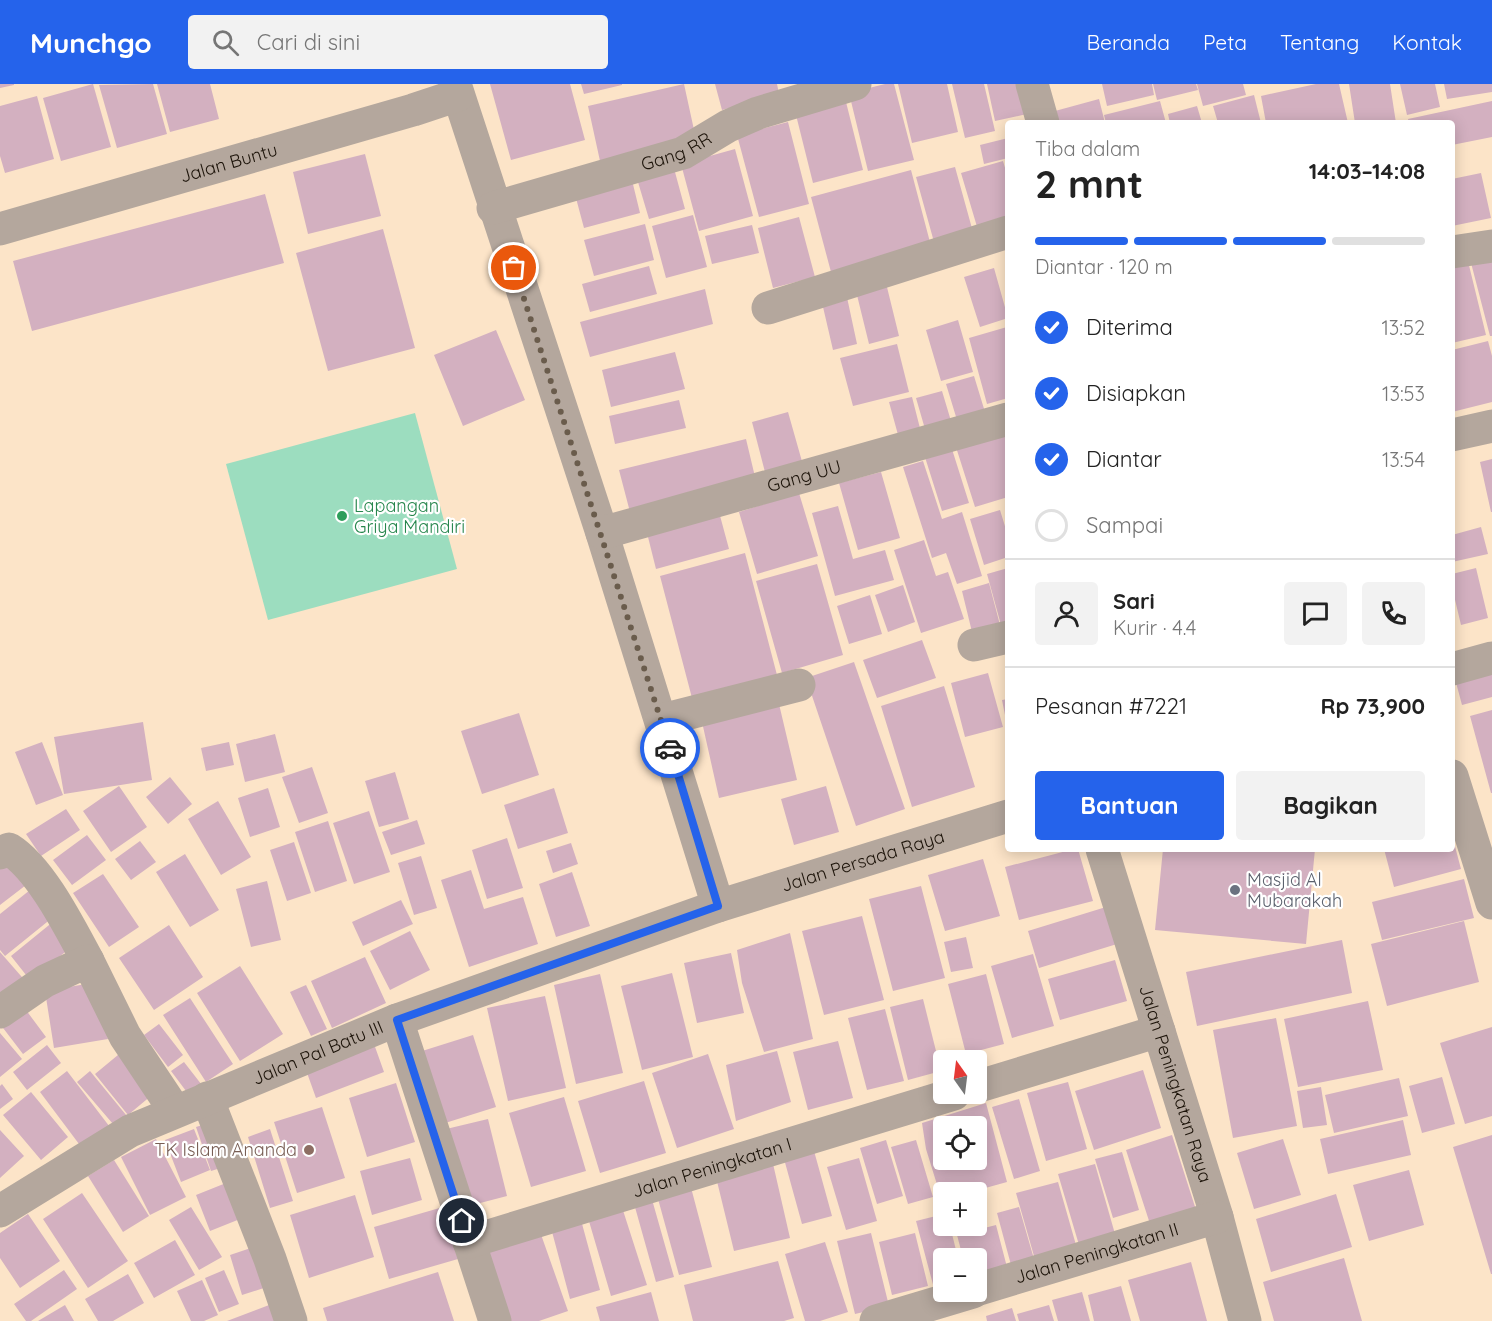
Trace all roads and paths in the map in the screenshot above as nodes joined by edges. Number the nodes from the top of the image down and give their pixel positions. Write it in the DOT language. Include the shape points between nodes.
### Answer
graph roads {
  1 [pos="855,84"];
  2 [pos="1032,84"];
  3 [pos="456,89"];
  4 [pos="1042,120"];
  5 [pos="493,208"];
  6 [pos="0,229"];
  7 [pos="1005,233"];
  8 [pos="1492,246"];
  9 [pos="1455,252"];
  10 [pos="768,308"];
  11 [pos="1005,419"];
  12 [pos="1492,426"];
  13 [pos="1455,434"];
  14 [pos="602,533"];
  15 [pos="1005,638"];
  16 [pos="974,645"];
  17 [pos="1492,658"];
  18 [pos="1455,668"];
  19 [pos="799,685"];
  20 [pos="662,720"];
  21 [pos="1455,786"];
  22 [pos="1005,817"];
  23 [pos="3,846"];
  24 [pos="1103,852"];
  25 [pos="1492,903"];
  26 [pos="718,906"];
  27 [pos="88,961"];
  28 [pos="0,1012"];
  29 [pos="397,1020"];
  30 [pos="1159,1031"];
  31 [pos="987,1084"];
  32 [pos="207,1098"];
  33 [pos="933,1100"];
  34 [pos="175,1111"];
  35 [pos="0,1211"];
  36 [pos="1217,1217"];
  37 [pos="469,1242"];
  38 [pos="987,1287"];
  39 [pos="939,1302"];
  40 [pos="291,1321"];
  41 [pos="495,1321"];
  42 [pos="876,1321"];
  43 [pos="1245,1321"];
  1 -- 5 [label="street, Gang RR" via="758,113 683,153"];
  2 -- 4 [label="street"];
  3 -- 5 [label="street"];
  3 -- 6 [label="street, Jalan Buntu" via="413,110"];
  5 -- 14 [label="street"];
  7 -- 10 [label="street"];
  8 -- 9 [label="street"];
  11 -- 14 [label="street, Gang UU"];
  12 -- 13 [label="street"];
  14 -- 20 [label="street"];
  15 -- 16 [label="street"];
  17 -- 18 [label="street"];
  19 -- 20 [label="street"];
  20 -- 26 [label="street"];
  21 -- 25 [label="street"];
  22 -- 26 [label="street, Jalan Persada Raya"];
  23 -- 27 [label="street" via="20,856 64,915"];
  24 -- 30 [label="street, Jalan Peningkatan Raya"];
  26 -- 29 [label="street, Jalan Pal Batu III"];
  27 -- 28 [label="street" via="45,981"];
  27 -- 34 [label="street" via="125,1036"];
  29 -- 32 [label="street, Jalan Pal Batu III"];
  29 -- 37 [label="street"];
  30 -- 31 [label="street"];
  30 -- 36 [label="street, Jalan Peningkatan Raya"];
  32 -- 34 [label="street, Jalan Pal Batu III"];
  32 -- 40 [label="street"];
  33 -- 37 [label="street, Jalan Peningkatan I"];
  34 -- 35 [label="street, Jalan Pal Batu III" via="130,1131"];
  36 -- 38 [label="street, Jalan Peningkatan II"];
  36 -- 43 [label="street, Jalan Peningkatan Raya"];
  37 -- 41 [label="street"];
  39 -- 42 [label="street, Jalan Peningkatan II"];
}
